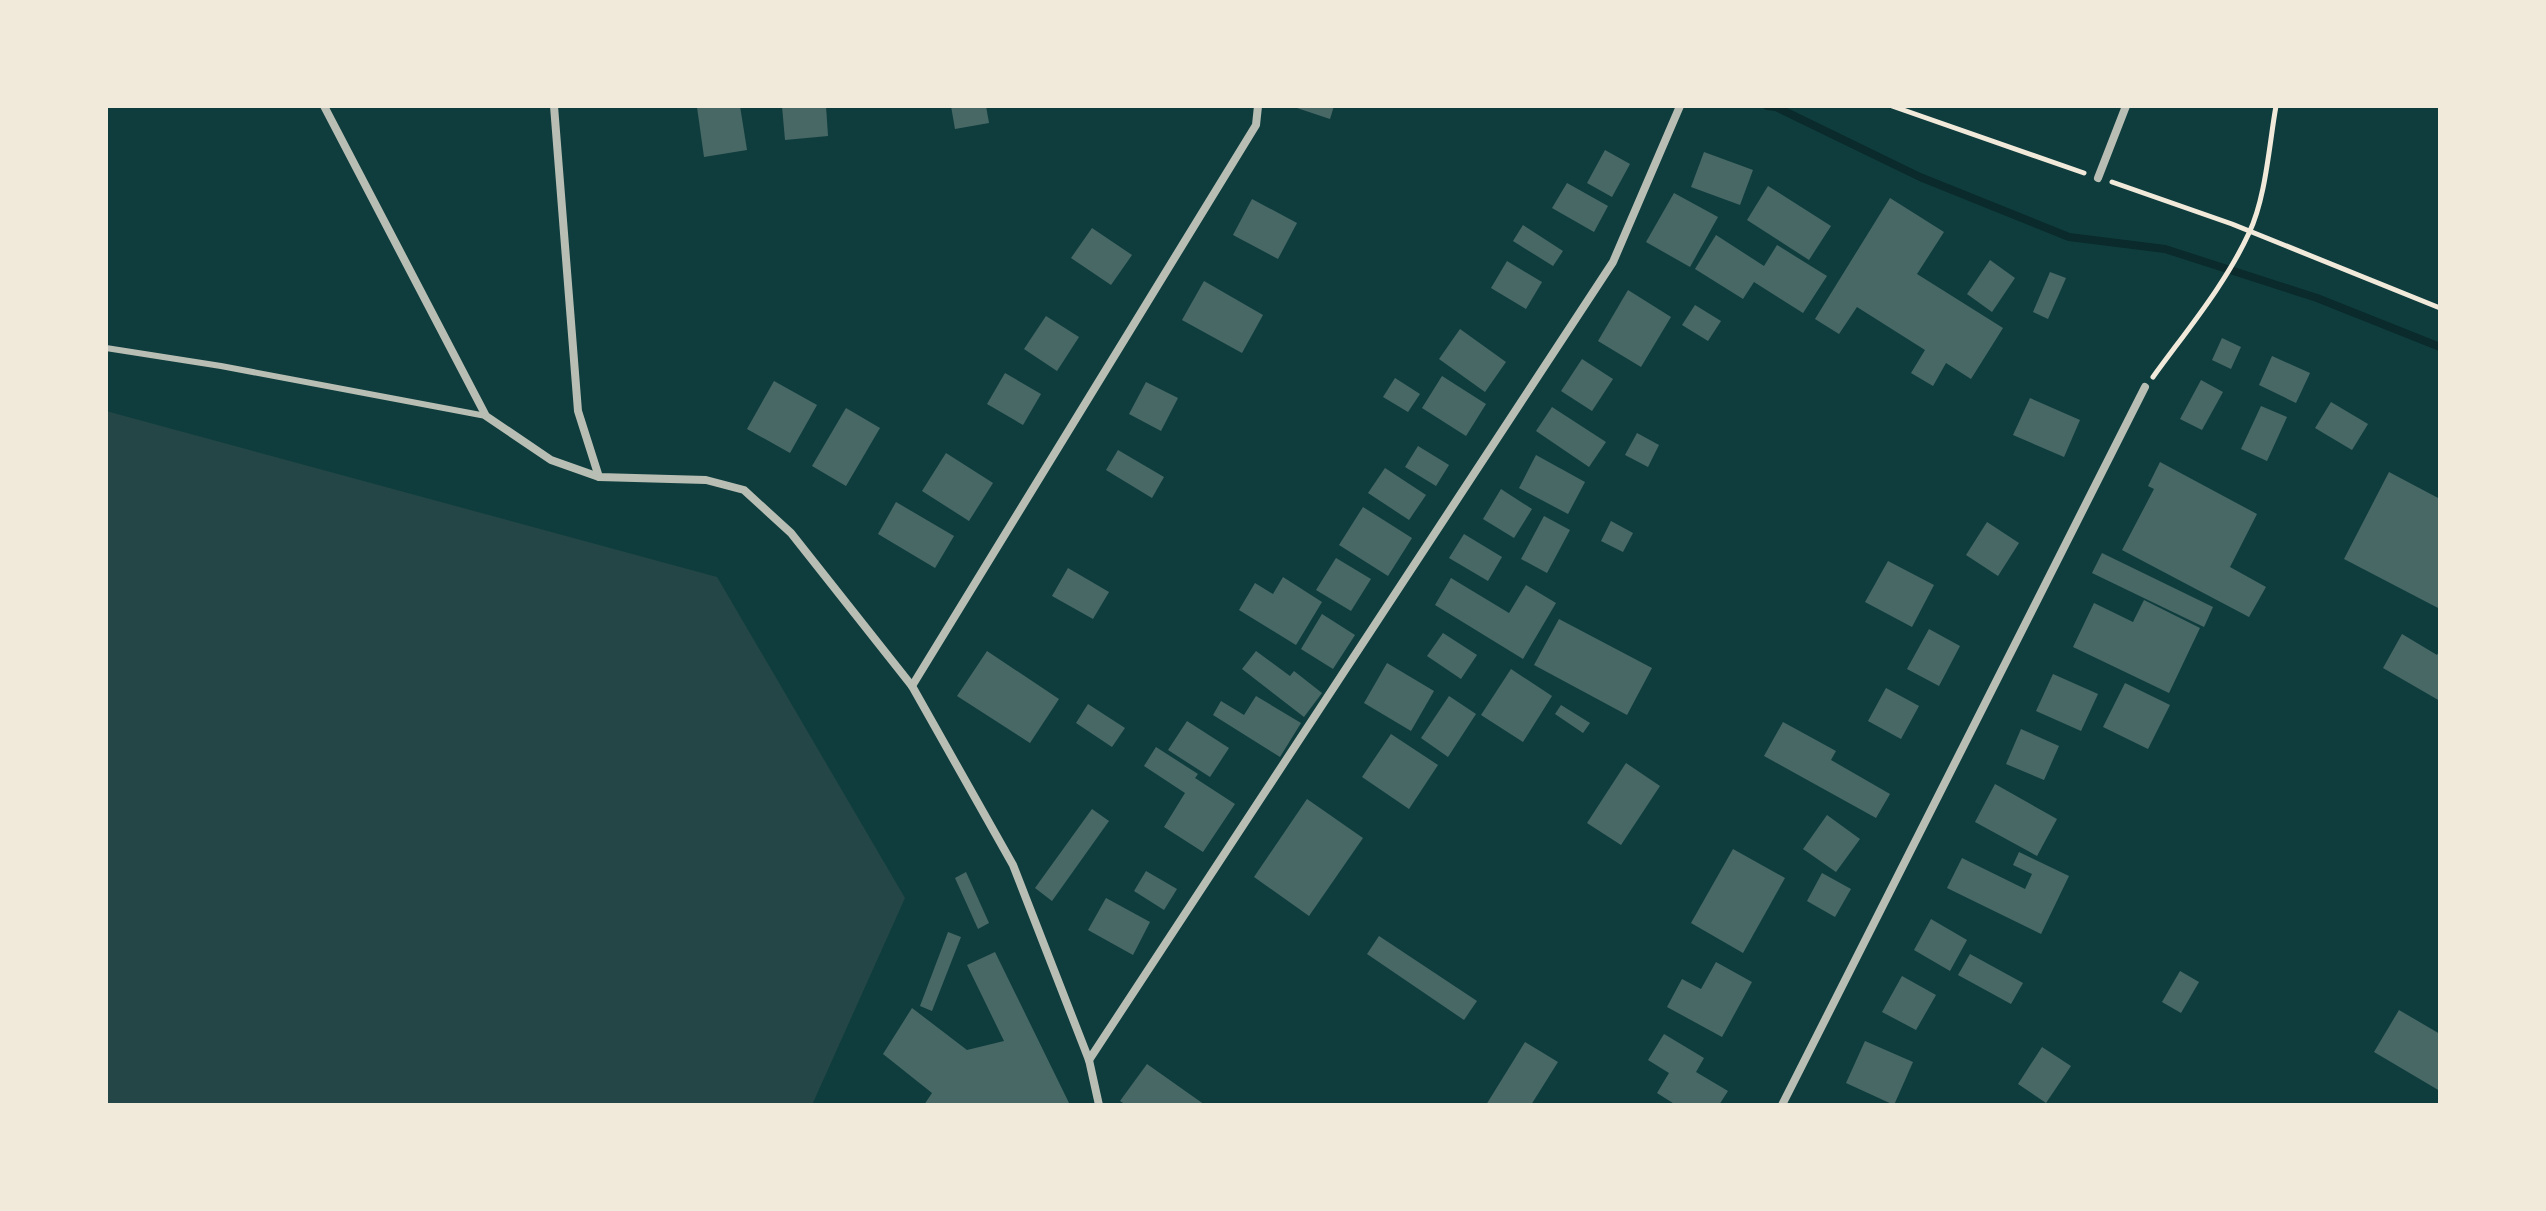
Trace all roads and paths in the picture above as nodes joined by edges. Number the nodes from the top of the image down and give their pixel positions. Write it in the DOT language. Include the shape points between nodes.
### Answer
graph roads {
  1 [pos="324,106"];
  2 [pos="554,106"];
  3 [pos="1258,106"];
  4 [pos="1680,106"];
  5 [pos="1892,106"];
  6 [pos="2126,106"];
  7 [pos="2276,106"];
  8 [pos="2098,178"];
  9 [pos="2250,232"];
  10 [pos="2440,308"];
  11 [pos="106,348"];
  12 [pos="2145,387"];
  13 [pos="486,416"];
  14 [pos="599,477"];
  15 [pos="912,686"];
  16 [pos="1089,1060"];
  17 [pos="1099,1105"];
  18 [pos="1782,1105"];
  1 -- 13 [label="street"];
  2 -- 14 [label="street" via="578,411"];
  3 -- 15 [label="street" via="1256,125"];
  4 -- 16 [label="street" via="1613,262"];
  5 -- 8 [label="path"];
  6 -- 8 [label="street"];
  7 -- 9 [label="path"];
  8 -- 9 [label="path"];
  9 -- 10 [label="path"];
  9 -- 12 [label="path" via="2213,295"];
  11 -- 13 [label="lane"];
  12 -- 18 [label="street"];
  13 -- 14 [label="street" via="551,460"];
  14 -- 15 [label="street" via="706,480 744,490 791,533"];
  15 -- 16 [label="street" via="1013,865"];
  16 -- 17 [label="street"];
}
